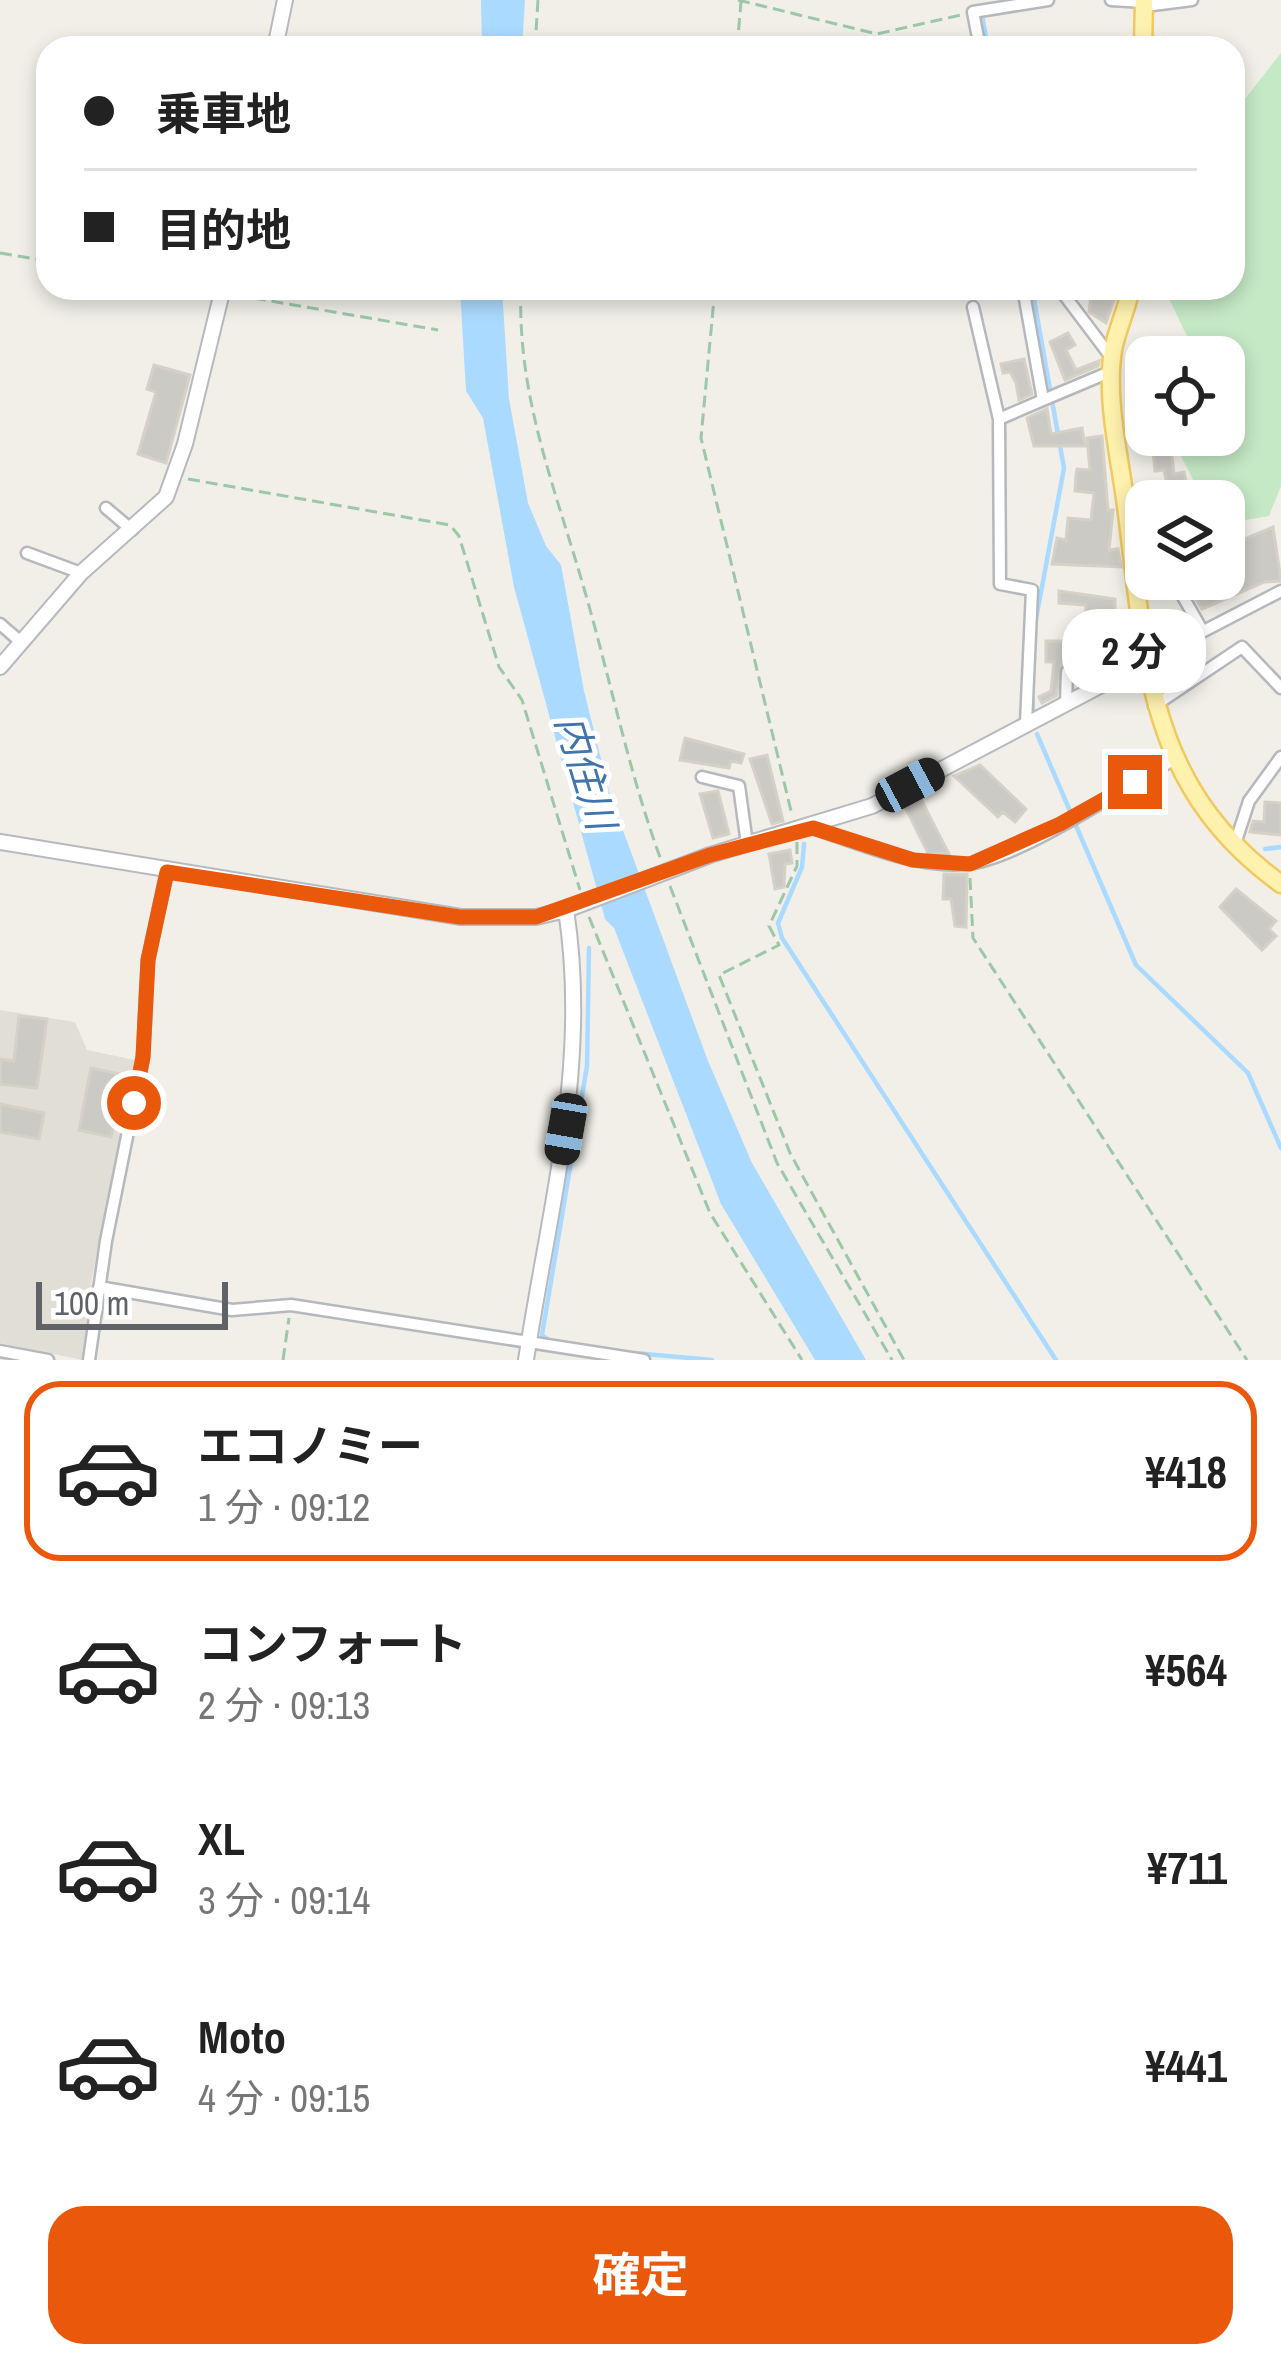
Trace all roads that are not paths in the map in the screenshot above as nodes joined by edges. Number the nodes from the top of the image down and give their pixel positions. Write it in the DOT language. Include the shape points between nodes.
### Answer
graph roads {
  1 [pos="284,0"];
  2 [pos="1048,0"];
  3 [pos="1111,0"];
  4 [pos="1192,0"];
  5 [pos="1144,2"];
  6 [pos="276,36"];
  7 [pos="978,36"];
  8 [pos="1143,36"];
  9 [pos="220,300"];
  10 [pos="1026,300"];
  11 [pos="1067,300"];
  12 [pos="1128,300"];
  13 [pos="973,307"];
  14 [pos="1112,366"];
  15 [pos="1050,397"];
  16 [pos="998,418"];
  17 [pos="1125,494"];
  18 [pos="106,508"];
  19 [pos="132,530"];
  20 [pos="27,553"];
  21 [pos="81,573"];
  22 [pos="1281,591"];
  23 [pos="1138,600"];
  24 [pos="1185,600"];
  25 [pos="0,624"];
  26 [pos="1202,630"];
  27 [pos="22,644"];
  28 [pos="1145,662"];
  29 [pos="0,668"];
  30 [pos="1120,675"];
  31 [pos="1281,688"];
  32 [pos="1066,703"];
  33 [pos="1154,706"];
  34 [pos="1026,723"];
  35 [pos="1281,758"];
  36 [pos="1173,760"];
  37 [pos="702,778"];
  38 [pos="813,828"];
  39 [pos="0,842"];
  40 [pos="747,844"];
  41 [pos="1234,844"];
  42 [pos="167,872"];
  43 [pos="1281,884"];
  44 [pos="566,910"];
  45 [pos="99,1287"];
  46 [pos="0,1351"];
  47 [pos="527,1352"];
  48 [pos="48,1360"];
  49 [pos="89,1360"];
  50 [pos="644,1360"];
  1 -- 6 [label="street"];
  2 -- 7 [label="street" via="973,13"];
  3 -- 5 [label="street"];
  4 -- 5 [label="street"];
  5 -- 8 [label="main road"];
  9 -- 19 [label="street" via="175,476 166,497"];
  10 -- 15 [label="street"];
  11 -- 14 [label="street"];
  12 -- 14 [label="main road"];
  13 -- 16 [label="street"];
  14 -- 15 [label="street"];
  14 -- 17 [label="main road"];
  15 -- 16 [label="street"];
  16 -- 34 [label="street" via="1000,584 1031,590"];
  18 -- 19 [label="street"];
  19 -- 21 [label="street"];
  20 -- 21 [label="street"];
  21 -- 27 [label="street"];
  22 -- 26 [label="street"];
  23 -- 28 [label="main road"];
  24 -- 26 [label="street"];
  25 -- 27 [label="street"];
  26 -- 28 [label="street"];
  27 -- 29 [label="street"];
  28 -- 30 [label="street"];
  28 -- 33 [label="main road"];
  30 -- 32 [label="street"];
  30 -- 32 [label="street" via="1067,672"];
  31 -- 33 [label="street" via="1242,647"];
  32 -- 34 [label="street"];
  33 -- 36 [label="main road"];
  34 -- 38 [label="street" via="872,806"];
  35 -- 41 [label="street" via="1249,801"];
  36 -- 38 [label="street" via="970,864 913,860"];
  36 -- 41 [label="main road"];
  37 -- 40 [label="street" via="739,786"];
  38 -- 40 [label="street"];
  39 -- 42 [label="street"];
  40 -- 44 [label="street"];
  41 -- 43 [label="main road"];
  42 -- 44 [label="street" via="460,917"];
  42 -- 45 [label="street" via="148,960 143,1057"];
  44 -- 47 [label="street" via="575,1069"];
  45 -- 47 [label="street" via="232,1310 291,1305"];
  45 -- 49 [label="street"];
  46 -- 48 [label="street"];
  47 -- 50 [label="street"];
}
